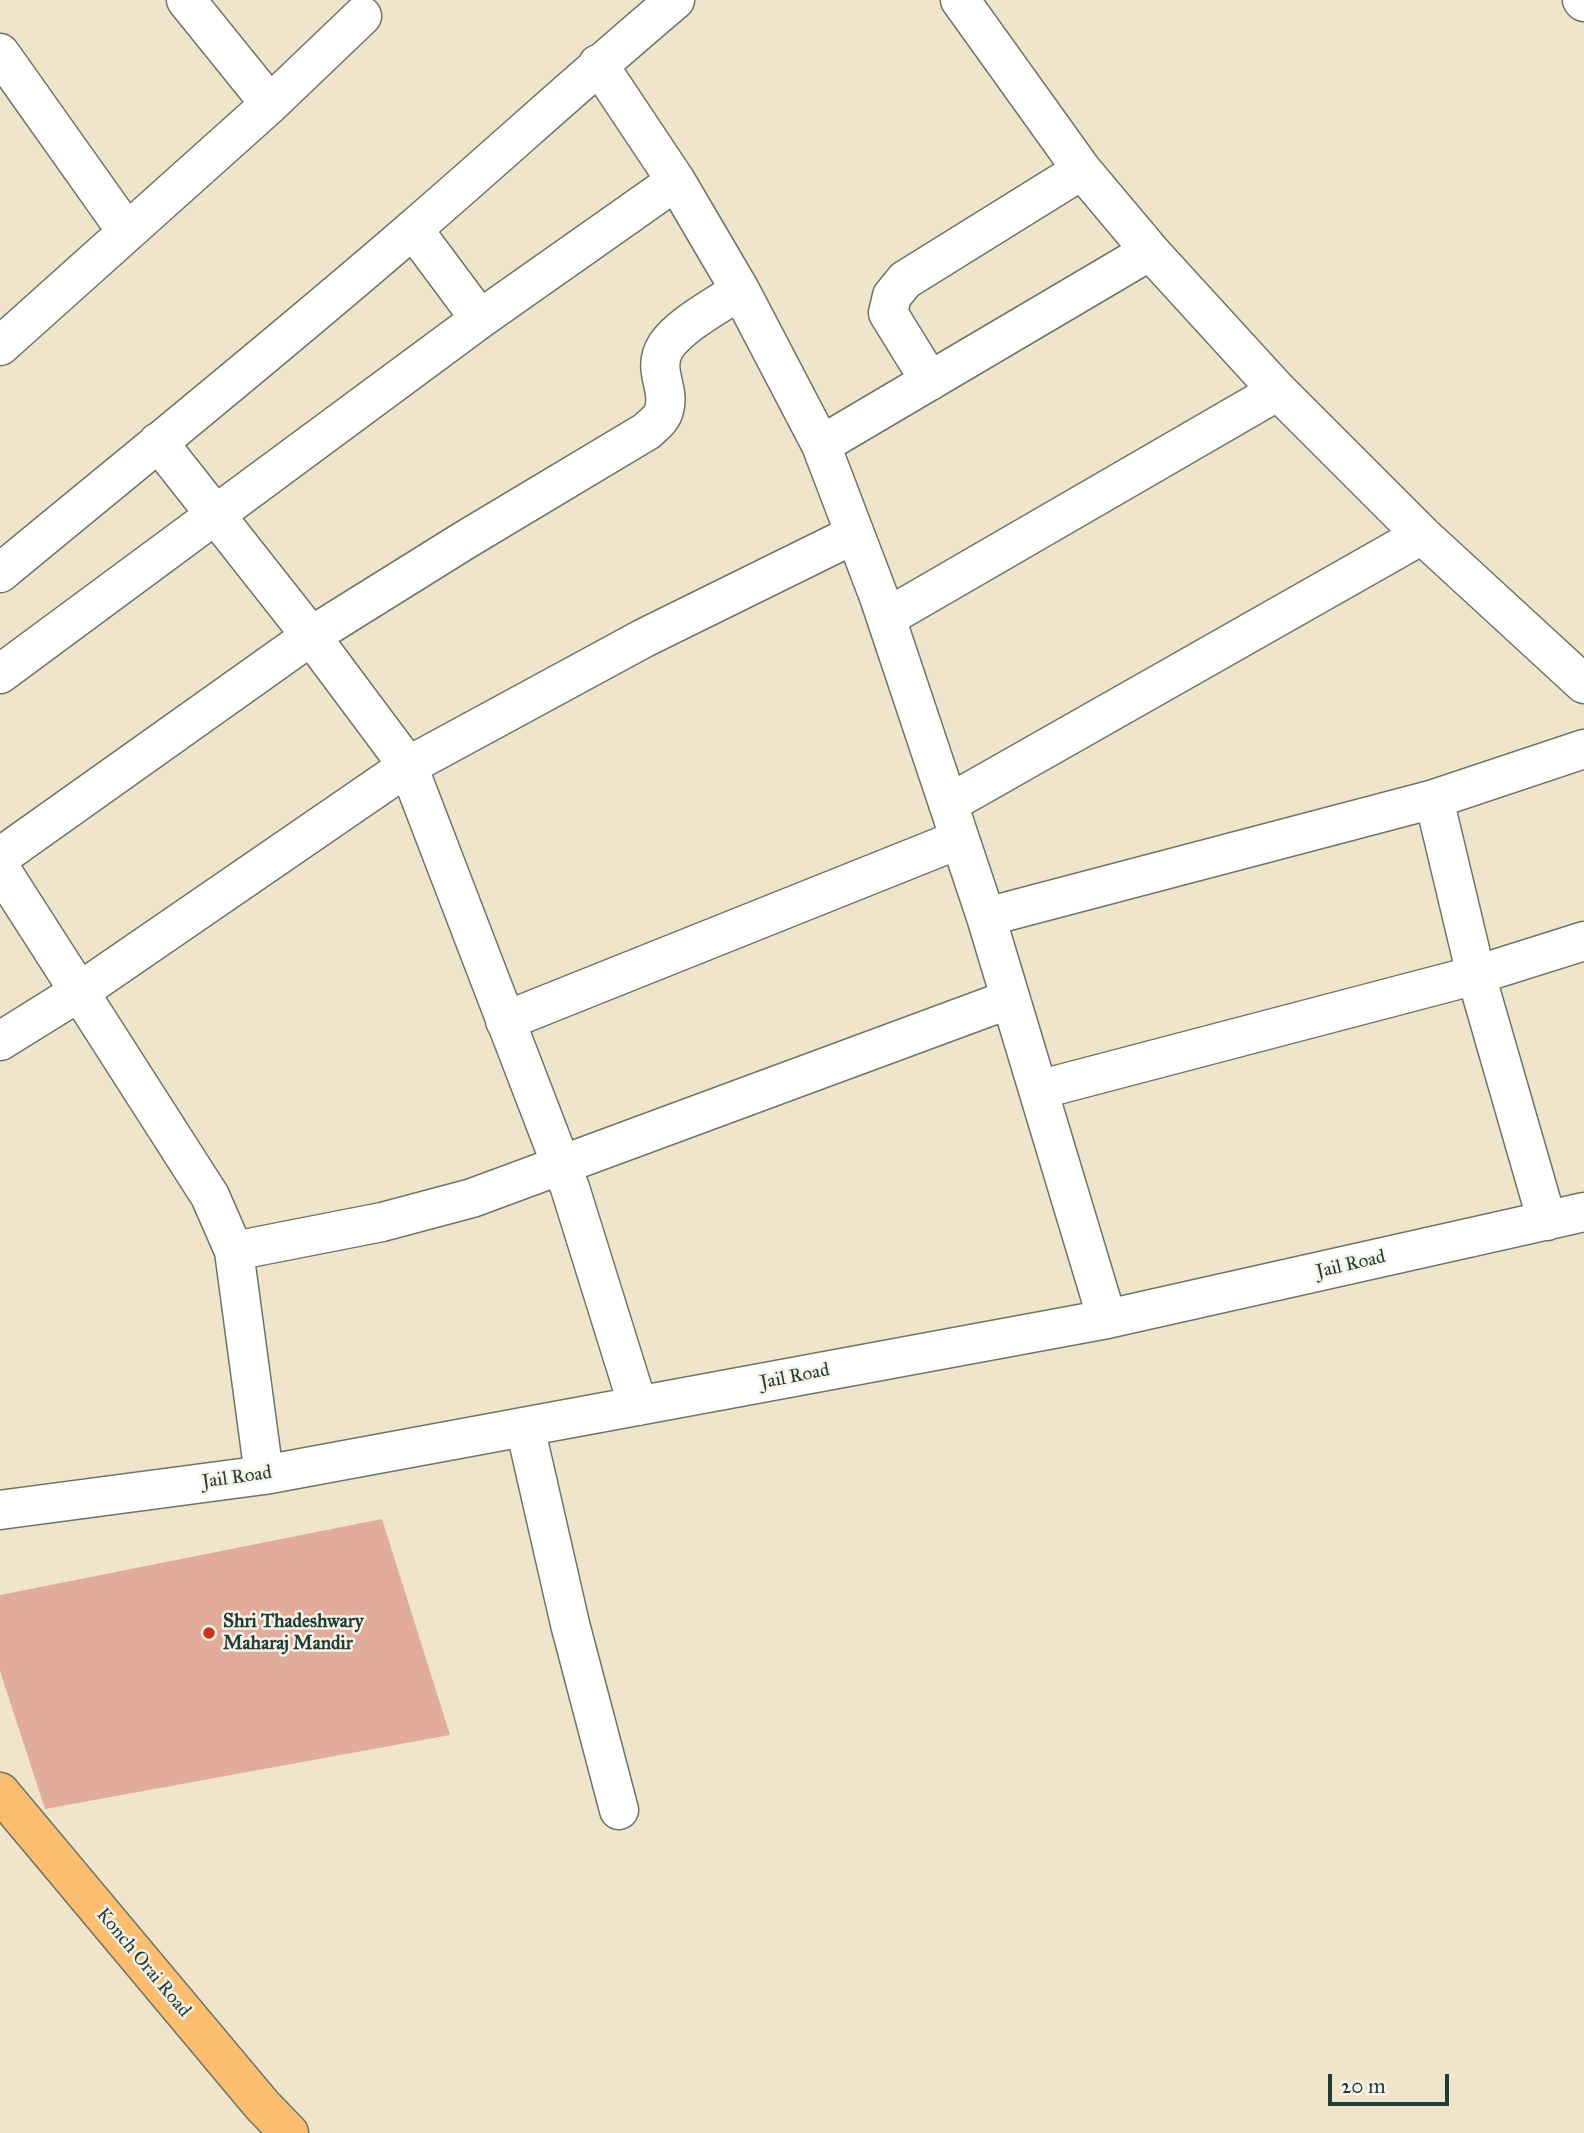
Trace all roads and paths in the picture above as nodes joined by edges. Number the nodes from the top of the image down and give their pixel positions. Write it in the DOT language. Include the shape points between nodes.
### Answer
graph roads {
  1 [pos="186,0"];
  2 [pos="675,0"];
  3 [pos="960,0"];
  4 [pos="362,16"];
  5 [pos="0,53"];
  6 [pos="598,64"];
  7 [pos="270,104"];
  8 [pos="1082,170"];
  9 [pos="676,181"];
  10 [pos="413,229"];
  11 [pos="127,232"];
  12 [pos="1150,251"];
  13 [pos="740,290"];
  14 [pos="480,319"];
  15 [pos="0,346"];
  16 [pos="930,381"];
  17 [pos="1278,391"];
  18 [pos="159,442"];
  19 [pos="821,446"];
  20 [pos="215,514"];
  21 [pos="855,534"];
  22 [pos="1422,535"];
  23 [pos="0,573"];
  24 [pos="886,618"];
  25 [pos="311,636"];
  26 [pos="0,674"];
  27 [pos="1584,684"];
  28 [pos="1584,749"];
  29 [pos="408,766"];
  30 [pos="1434,799"];
  31 [pos="954,821"];
  32 [pos="0,857"];
  33 [pos="0,868"];
  34 [pos="986,917"];
  35 [pos="1584,941"];
  36 [pos="1476,975"];
  37 [pos="79,992"];
  38 [pos="1010,999"];
  39 [pos="505,1021"];
  40 [pos="0,1041"];
  41 [pos="1038,1090"];
  42 [pos="561,1166"];
  43 [pos="1584,1212"];
  44 [pos="1546,1221"];
  45 [pos="234,1251"];
  46 [pos="1107,1319"];
  47 [pos="638,1406"];
  48 [pos="525,1427"];
  49 [pos="264,1475"];
  50 [pos="0,1510"];
  51 [pos="0,1792"];
  52 [pos="619,1810"];
  53 [pos="289,2133"];
  1 -- 7 [label="street"];
  2 -- 6 [label="street"];
  3 -- 8 [label="street"];
  4 -- 7 [label="street"];
  5 -- 11 [label="street"];
  6 -- 9 [label="street"];
  6 -- 10 [label="street"];
  7 -- 11 [label="street"];
  8 -- 12 [label="street"];
  8 -- 16 [label="street" via="905,280 892,296 888,313"];
  9 -- 13 [label="street"];
  9 -- 14 [label="street"];
  10 -- 14 [label="street"];
  10 -- 18 [label="street"];
  11 -- 15 [label="street"];
  12 -- 16 [label="street"];
  12 -- 17 [label="street"];
  13 -- 19 [label="street"];
  13 -- 25 [label="street" via="679,332 665,348 659,366 664,411 647,431"];
  14 -- 20 [label="street"];
  16 -- 19 [label="street"];
  17 -- 22 [label="street"];
  17 -- 24 [label="street"];
  18 -- 20 [label="street"];
  18 -- 23 [label="street"];
  19 -- 21 [label="street"];
  20 -- 25 [label="street"];
  20 -- 26 [label="street"];
  21 -- 24 [label="street"];
  21 -- 29 [label="street" via="644,638"];
  22 -- 27 [label="street"];
  22 -- 31 [label="street"];
  24 -- 31 [label="street"];
  25 -- 29 [label="street"];
  25 -- 32 [label="street"];
  28 -- 30 [label="street"];
  29 -- 37 [label="street"];
  29 -- 39 [label="street"];
  30 -- 34 [label="street"];
  30 -- 36 [label="street"];
  31 -- 34 [label="street"];
  31 -- 39 [label="street"];
  33 -- 37 [label="street"];
  34 -- 38 [label="street"];
  35 -- 36 [label="street"];
  36 -- 41 [label="street"];
  36 -- 44 [label="street"];
  37 -- 40 [label="street"];
  37 -- 45 [label="street" via="209,1196"];
  38 -- 41 [label="street"];
  38 -- 42 [label="street"];
  39 -- 42 [label="street"];
  41 -- 46 [label="street"];
  42 -- 45 [label="street" via="472,1198 382,1222"];
  42 -- 47 [label="street"];
  43 -- 44 [label="street, Jail Road"];
  44 -- 46 [label="street, Jail Road"];
  45 -- 49 [label="street"];
  46 -- 47 [label="street, Jail Road"];
  47 -- 48 [label="street, Jail Road"];
  48 -- 49 [label="street, Jail Road"];
  48 -- 52 [label="street"];
  49 -- 50 [label="street, Jail Road"];
  51 -- 53 [label="main road, Konch Orai Road"];
}
